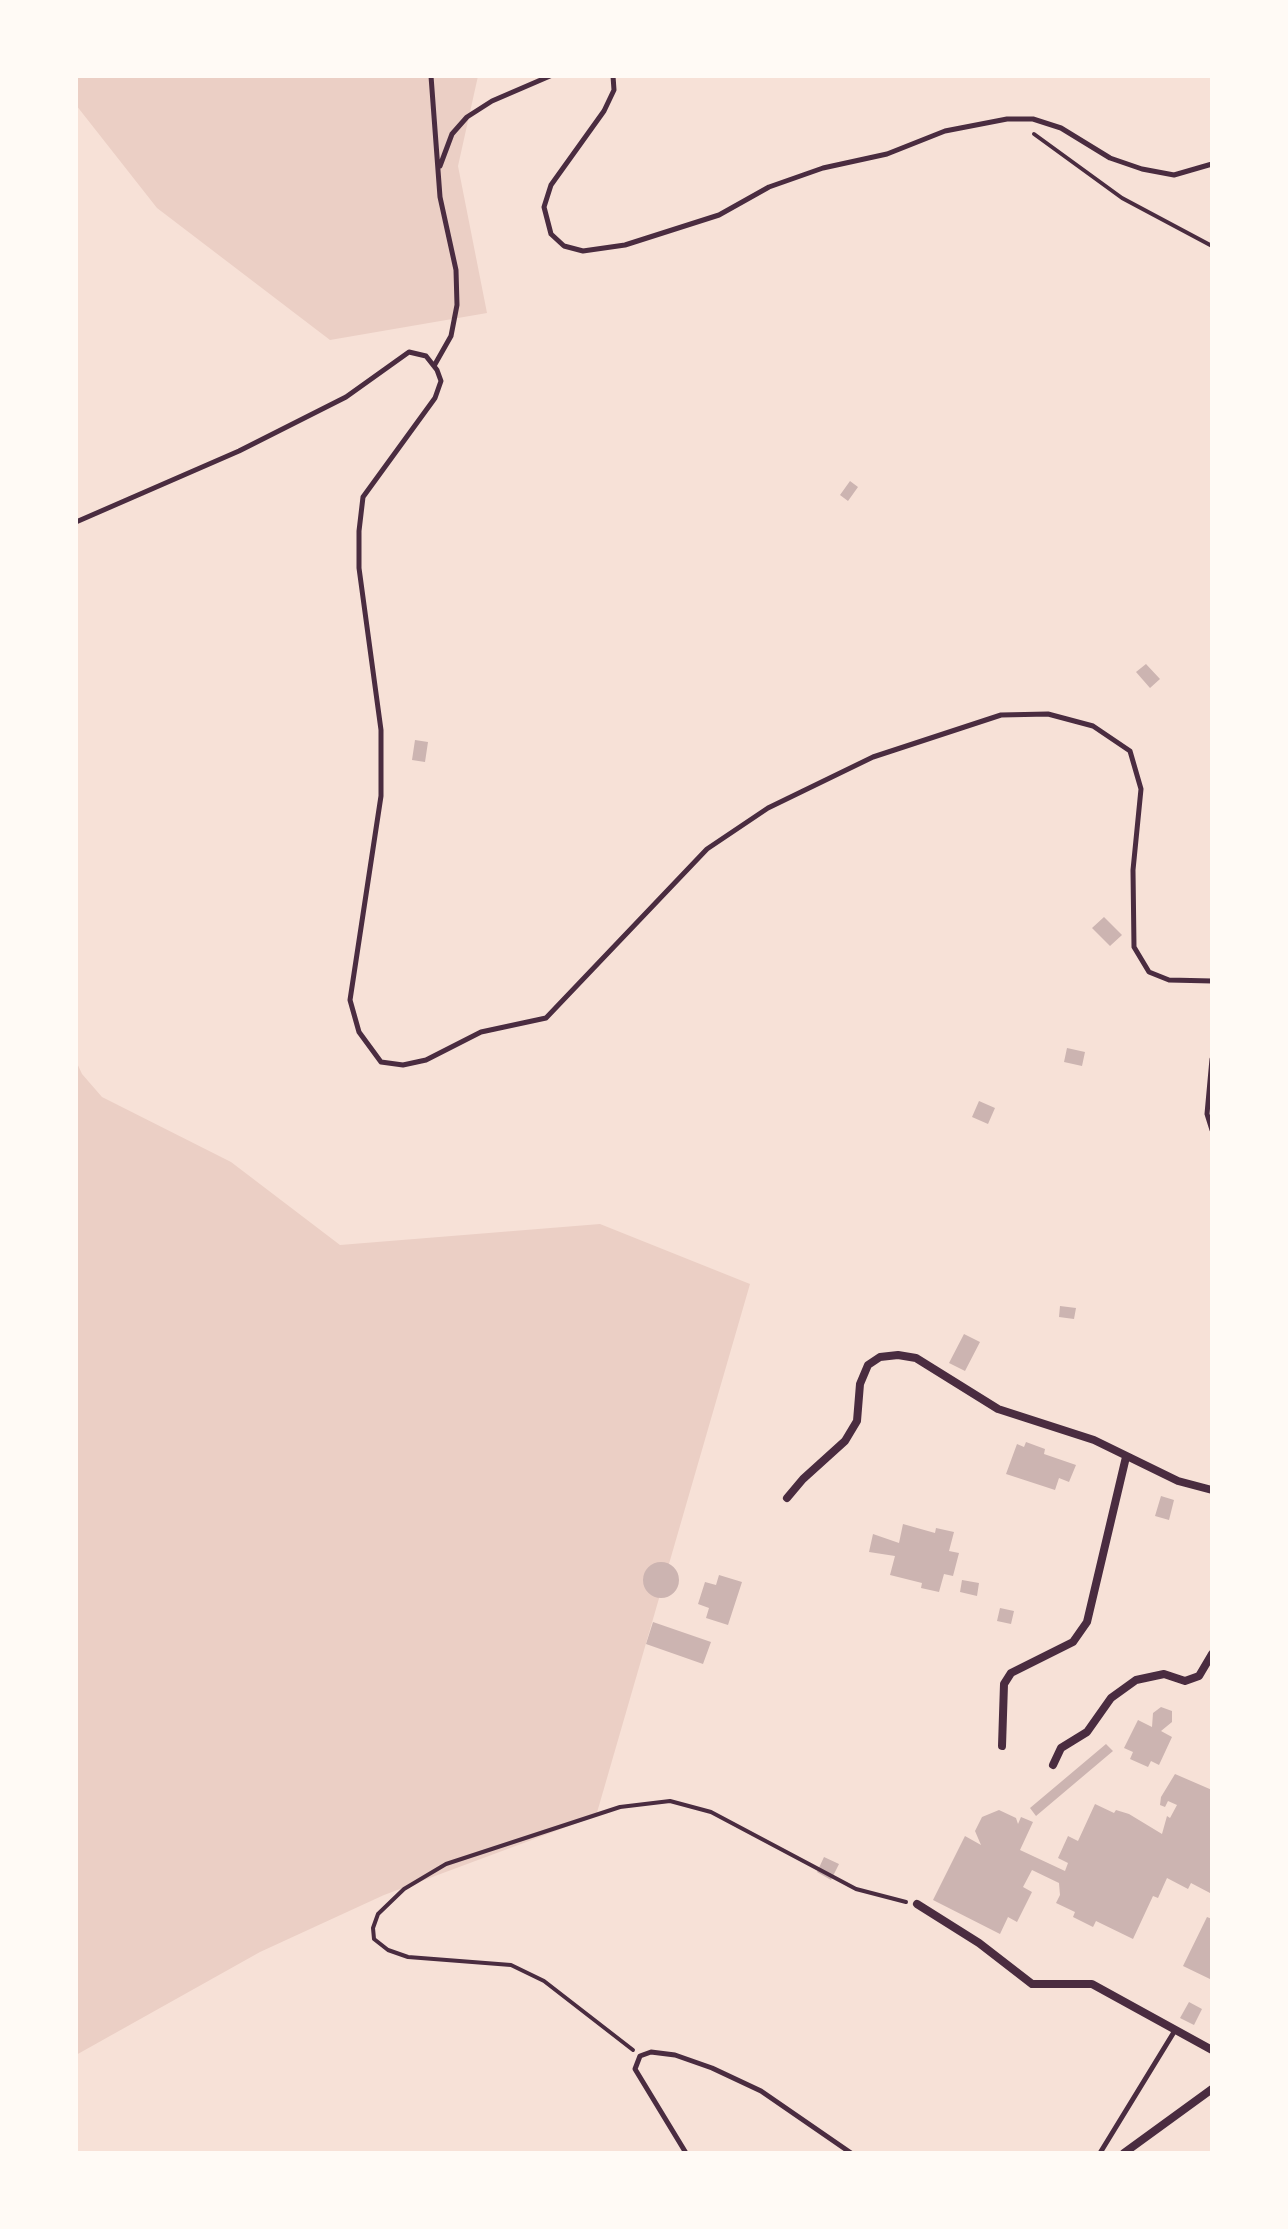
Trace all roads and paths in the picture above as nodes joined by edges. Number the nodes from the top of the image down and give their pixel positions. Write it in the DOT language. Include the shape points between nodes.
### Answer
graph roads {
  1 [pos="431,76"];
  2 [pos="550,76"];
  3 [pos="613,76"];
  4 [pos="1007,119"];
  5 [pos="1212,164"];
  6 [pos="439,167"];
  7 [pos="1212,246"];
  8 [pos="434,366"];
  9 [pos="76,522"];
  10 [pos="1212,981"];
  11 [pos="1212,1059"];
  12 [pos="1212,1130"];
  13 [pos="1126,1457"];
  14 [pos="1212,1490"];
  15 [pos="787,1498"];
  16 [pos="1212,1654"];
  17 [pos="1002,1746"];
  18 [pos="1053,1765"];
  19 [pos="917,1904"];
  20 [pos="1174,2032"];
  21 [pos="1212,2050"];
  22 [pos="640,2056"];
  23 [pos="1212,2089"];
  24 [pos="686,2153"];
  25 [pos="851,2153"];
  26 [pos="1100,2153"];
  27 [pos="1124,2153"];
  1 -- 6 [label="lane"];
  2 -- 6 [label="lane" via="467,117 452,134"];
  3 -- 4 [label="lane" via="614,90 604,111 558,175 544,207 551,234 564,246 583,251 640,241 719,215 769,187 823,168 887,154 945,131"];
  4 -- 5 [label="lane" via="1033,119 1061,128 1110,158 1142,169 1174,175"];
  4 -- 7 [label="path" via="1122,198"];
  6 -- 8 [label="lane" via="457,305 451,336"];
  8 -- 9 [label="lane" via="426,356 409,352 346,397 226,457"];
  8 -- 10 [label="lane" via="441,381 435,398 363,497 359,531 359,568 381,730 381,796 350,1000 359,1032 381,1062 390,1066 426,1060 481,1032 546,1018 707,849 768,808 873,757 1001,715 1048,714 1093,726 1130,751 1141,789 1133,870 1134,947 1149,972 1169,980"];
  11 -- 12 [label="lane" via="1207,1114"];
  13 -- 14 [label="street"];
  13 -- 15 [label="street" via="1094,1440 998,1409 916,1358 880,1357 868,1365 857,1421 845,1441"];
  13 -- 17 [label="street" via="1087,1622 1073,1642 1011,1673 1004,1684"];
  16 -- 18 [label="street" via="1199,1676 1185,1681 1164,1674 1136,1680 1111,1698 1087,1732 1061,1748"];
  19 -- 20 [label="street" via="1032,1984 1092,1984"];
  19 -- 22 [label="path" via="856,1889 711,1812 670,1801 620,1807 446,1864 404,1889 378,1914 374,1939 388,1950 408,1957 511,1965 585,2009"];
  20 -- 21 [label="street"];
  20 -- 26 [label="lane"];
  22 -- 24 [label="lane" via="635,2069"];
  22 -- 25 [label="lane" via="675,2055 712,2068 761,2091"];
  23 -- 27 [label="street"];
}
